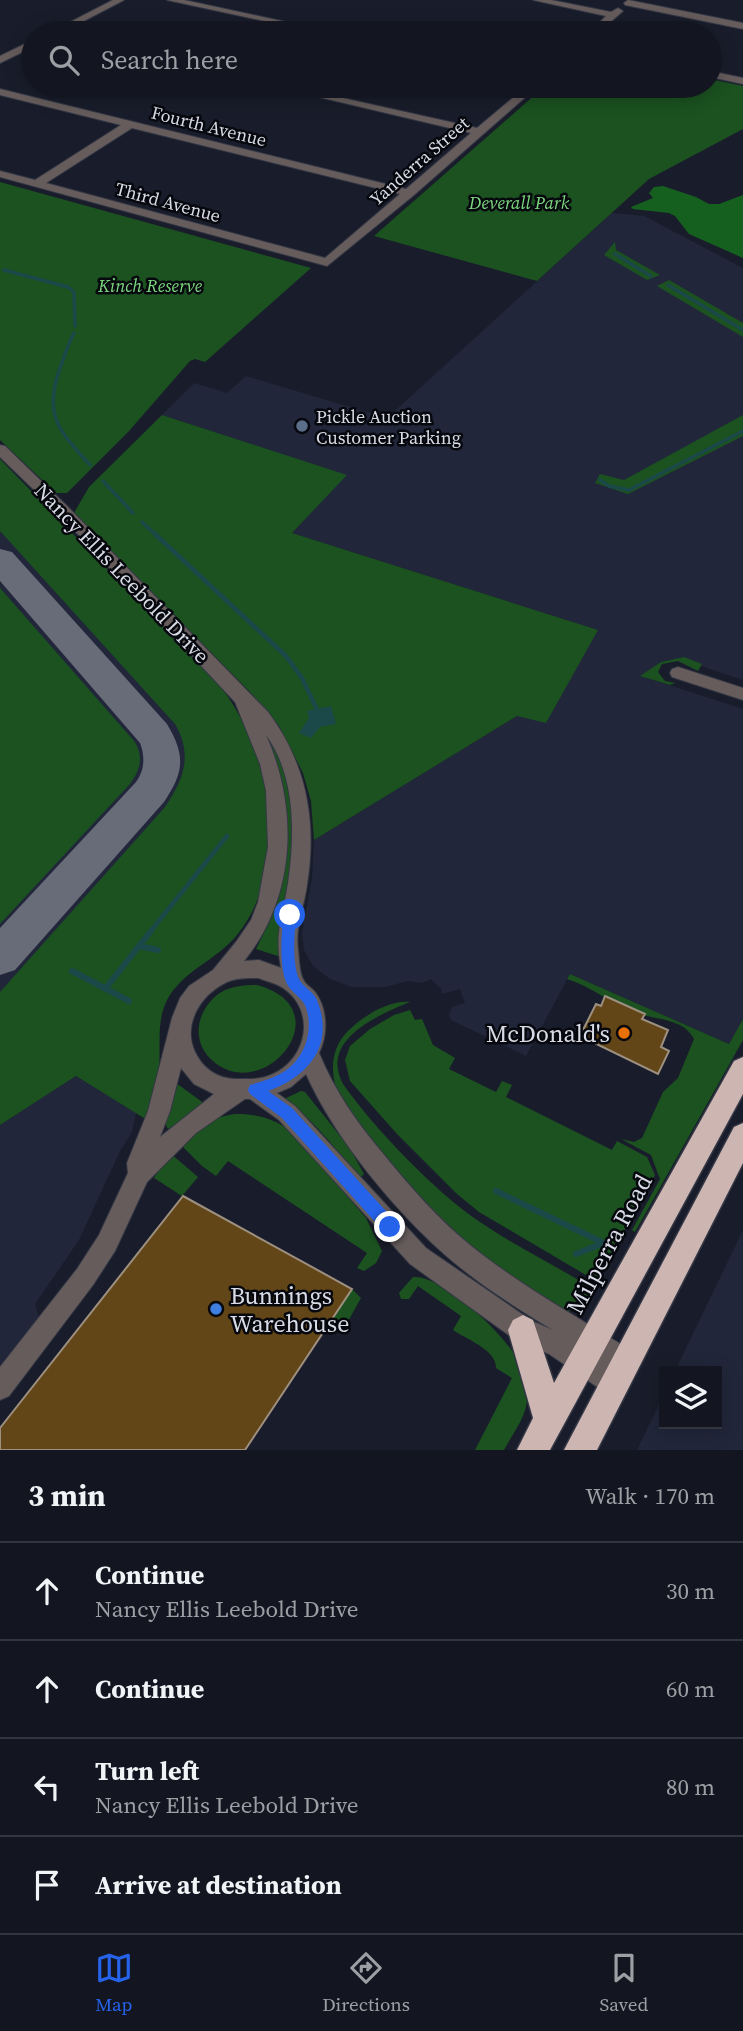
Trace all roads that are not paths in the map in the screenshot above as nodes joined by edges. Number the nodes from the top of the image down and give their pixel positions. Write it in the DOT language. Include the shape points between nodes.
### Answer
graph roads {
  1 [pos="120,0"];
  2 [pos="172,0"];
  3 [pos="537,0"];
  4 [pos="630,2"];
  5 [pos="613,15"];
  6 [pos="78,21"];
  7 [pos="274,21"];
  8 [pos="606,21"];
  9 [pos="719,21"];
  10 [pos="722,22"];
  11 [pos="743,26"];
  12 [pos="21,49"];
  13 [pos="0,60"];
  14 [pos="722,76"];
  15 [pos="743,80"];
  16 [pos="0,92"];
  17 [pos="21,97"];
  18 [pos="24,98"];
  19 [pos="330,98"];
  20 [pos="519,98"];
  21 [pos="130,124"];
  22 [pos="479,132"];
  23 [pos="0,174"];
  24 [pos="37,184"];
  25 [pos="410,193"];
  26 [pos="327,262"];
  27 [pos="0,449"];
  28 [pos="678,673"];
  29 [pos="743,694"];
  30 [pos="243,699"];
  31 [pos="221,975"];
  32 [pos="293,982"];
  33 [pos="179,1030"];
  34 [pos="309,1055"];
  35 [pos="743,1069"];
  36 [pos="247,1090"];
  37 [pos="743,1136"];
  38 [pos="139,1174"];
  39 [pos="523,1330"];
  40 [pos="587,1351"];
  41 [pos="621,1373"];
  42 [pos="0,1387"];
  43 [pos="549,1419"];
  44 [pos="533,1450"];
  45 [pos="580,1450"];
  1 -- 6 [label="street"];
  2 -- 7 [label="street"];
  3 -- 5 [label="street"];
  4 -- 5 [label="street"];
  4 -- 9 [label="street"];
  5 -- 8 [label="street"];
  10 -- 11 [label="street"];
  12 -- 13 [label="street"];
  14 -- 15 [label="street"];
  16 -- 17 [label="street, Fourth Avenue"];
  18 -- 21 [label="street, Fourth Avenue"];
  19 -- 22 [label="street"];
  20 -- 22 [label="street, Yanderra Street"];
  21 -- 24 [label="street"];
  21 -- 25 [label="street, Fourth Avenue"];
  22 -- 25 [label="street, Yanderra Street"];
  23 -- 24 [label="street, Third Avenue"];
  24 -- 26 [label="street, Third Avenue"];
  25 -- 26 [label="street, Yanderra Street"];
  27 -- 30 [label="street, Nancy Ellis Leebold Drive"];
  28 -- 29 [label="street"];
  30 -- 31 [label="street, Nancy Ellis Leebold Drive" via="272,774 276,851 261,920"];
  30 -- 32 [label="street, Nancy Ellis Leebold Drive" via="274,730 300,796 302,852 287,935"];
  31 -- 32 [label="street" via="259,969"];
  31 -- 33 [label="street" via="192,998"];
  32 -- 34 [label="street" via="310,1000 316,1015"];
  33 -- 36 [label="street" via="181,1048 195,1071 219,1087"];
  33 -- 38 [label="street" via="162,1102 138,1163"];
  34 -- 36 [label="street" via="287,1078"];
  34 -- 40 [label="street" via="317,1082 342,1119 421,1216"];
  35 -- 40 [label="highway, Milperra Road"];
  36 -- 38 [label="street" via="191,1122 152,1167"];
  36 -- 39 [label="street" via="287,1113 418,1256"];
  37 -- 41 [label="highway"];
  38 -- 42 [label="street" via="107,1243 85,1277"];
  39 -- 40 [label="street"];
  39 -- 43 [label="highway"];
  40 -- 41 [label="street"];
  40 -- 43 [label="highway, Milperra Road"];
  41 -- 45 [label="highway"];
  43 -- 44 [label="highway, Milperra Road"];
}
